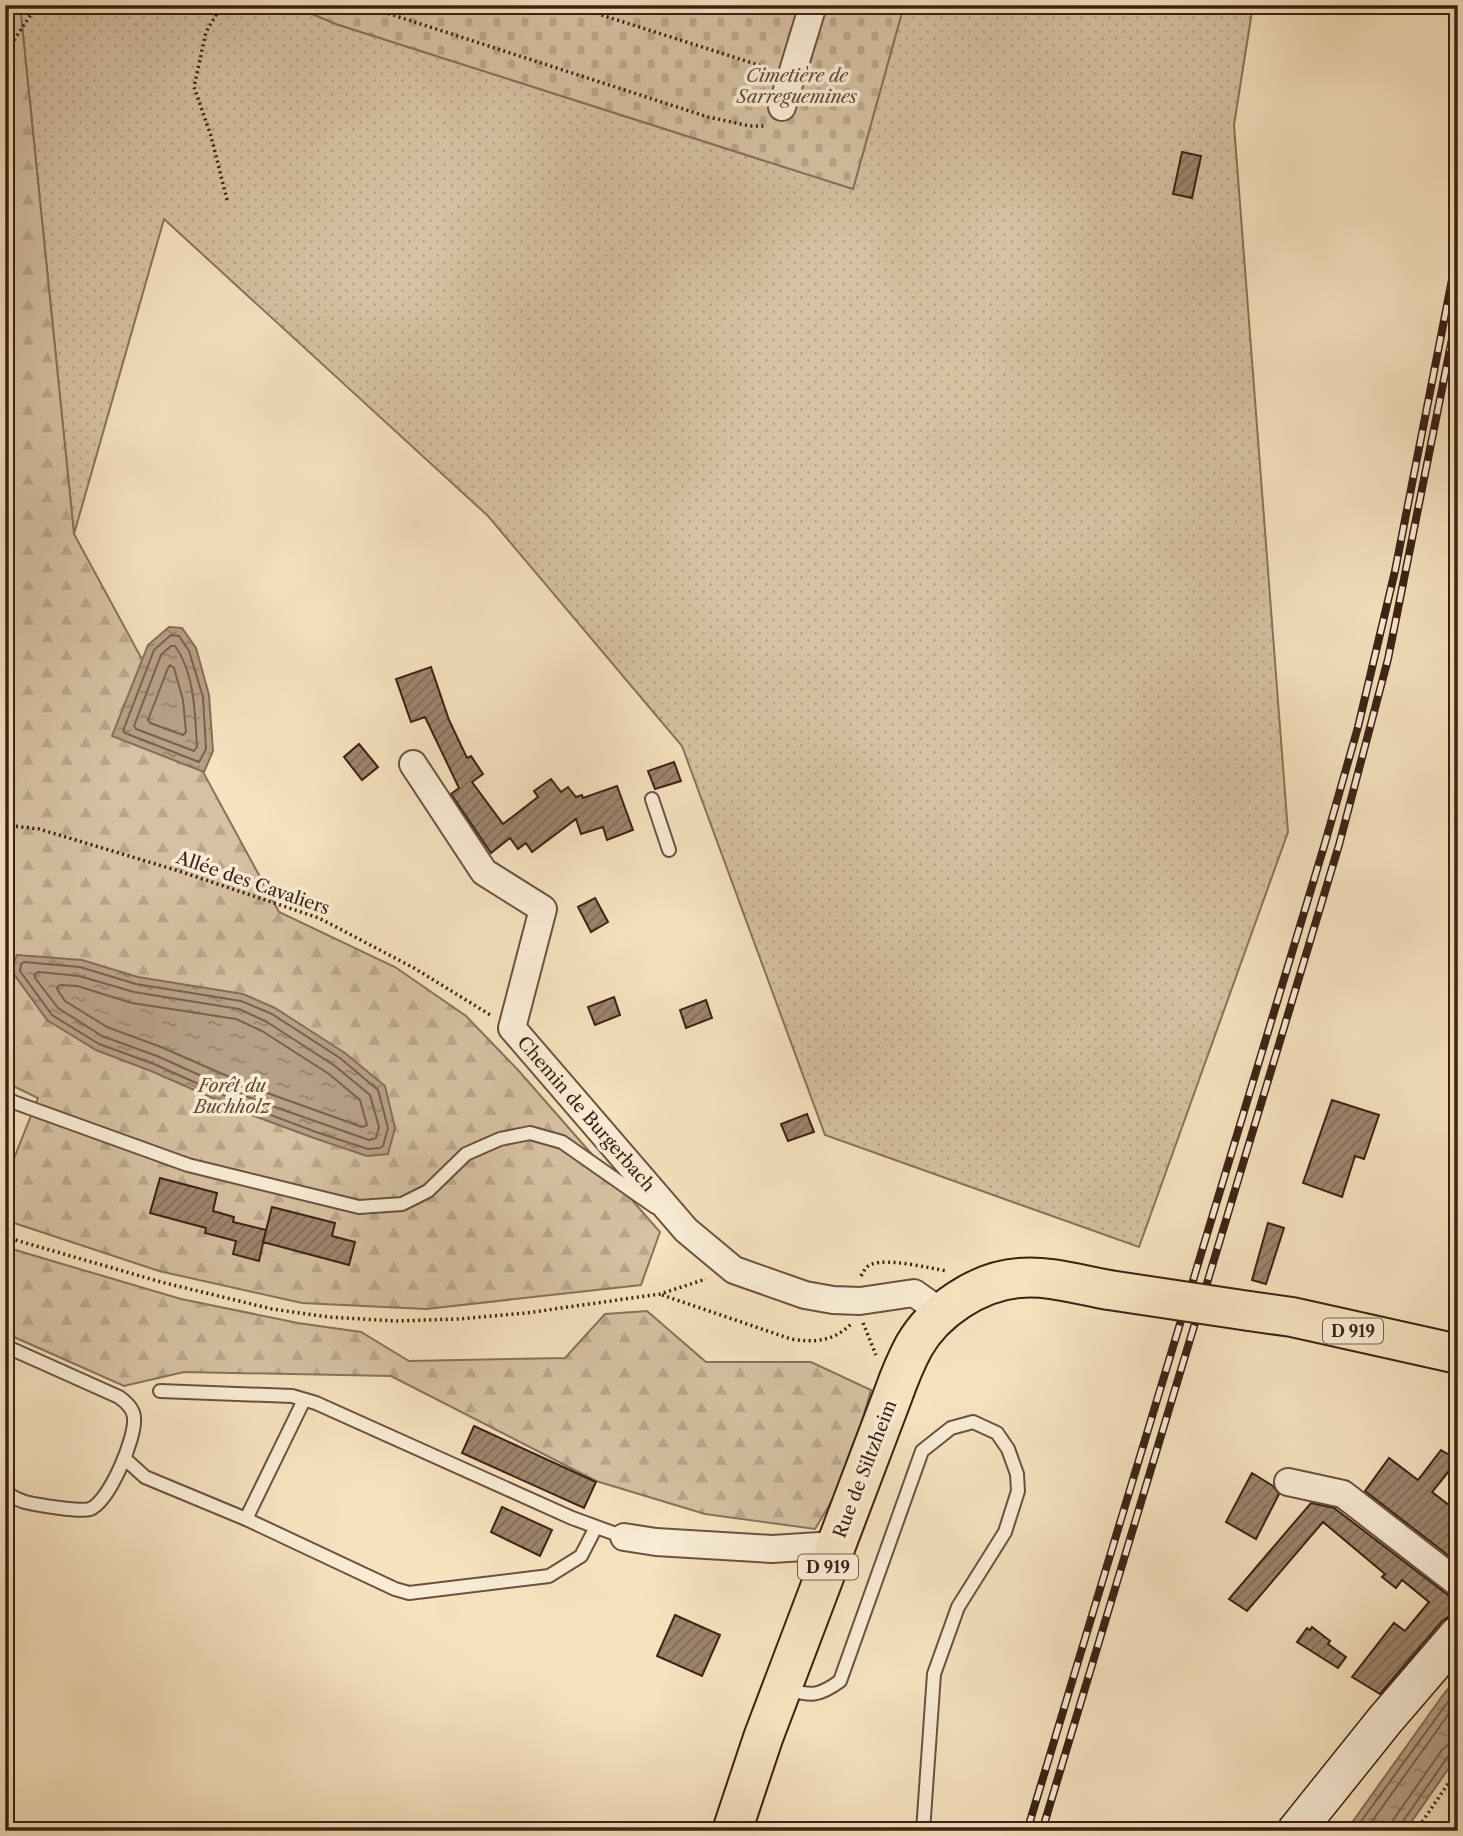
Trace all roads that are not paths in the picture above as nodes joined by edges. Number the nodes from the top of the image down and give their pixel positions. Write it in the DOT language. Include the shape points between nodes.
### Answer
graph roads {
  1 [pos="813,5"];
  2 [pos="782,107"];
  3 [pos="413,764"];
  4 [pos="652,799"];
  5 [pos="669,850"];
  6 [pos="5,1099"];
  7 [pos="686,1230"];
  8 [pos="941,1312"];
  9 [pos="5,1346"];
  10 [pos="1458,1354"];
  11 [pos="160,1391"];
  12 [pos="304,1400"];
  13 [pos="124,1458"];
  14 [pos="1288,1482"];
  15 [pos="5,1493"];
  16 [pos="246,1519"];
  17 [pos="596,1527"];
  18 [pos="624,1537"];
  19 [pos="836,1545"];
  20 [pos="1458,1583"];
  21 [pos="1458,1635"];
  22 [pos="782,1688"];
  23 [pos="732,1831"];
  24 [pos="923,1831"];
  25 [pos="1296,1831"];
  1 -- 2 [label="street"];
  3 -- 7 [label="street, Chemin de Burgerbach" via="484,872 543,909 512,1028"];
  4 -- 5 [label="lane"];
  6 -- 7 [label="lane" via="188,1165 359,1208 402,1204 428,1191 466,1154 500,1139 530,1133 562,1142"];
  7 -- 8 [label="street, Chemin de Burgerbach" via="734,1270 805,1295 860,1301 914,1293"];
  8 -- 10 [label="main road, D 919, bridge" via="992,1284 1018,1278 1048,1279 1292,1317"];
  8 -- 19 [label="main road, Rue de Siltzheim / D 919" via="915,1345 904,1368"];
  9 -- 13 [label="lane" via="129,1404 133,1430"];
  11 -- 12 [label="lane"];
  12 -- 16 [label="lane"];
  12 -- 17 [label="lane"];
  13 -- 15 [label="lane" via="105,1496 88,1510 25,1502"];
  13 -- 16 [label="lane" via="145,1477"];
  14 -- 20 [label="street" via="1343,1494"];
  16 -- 17 [label="lane" via="408,1593 549,1576 581,1556"];
  17 -- 18 [label="lane"];
  18 -- 19 [label="street" via="772,1549"];
  19 -- 22 [label="main road, Rue de Siltzheim / D 919"];
  21 -- 25 [label="street"];
  22 -- 23 [label="main road, Rue de Siltzheim / D 919"];
  22 -- 24 [label="lane" via="824,1693 840,1681 922,1451 951,1427 973,1422 997,1433 1017,1474 1018,1492 1005,1532 958,1607 934,1674"];
}
